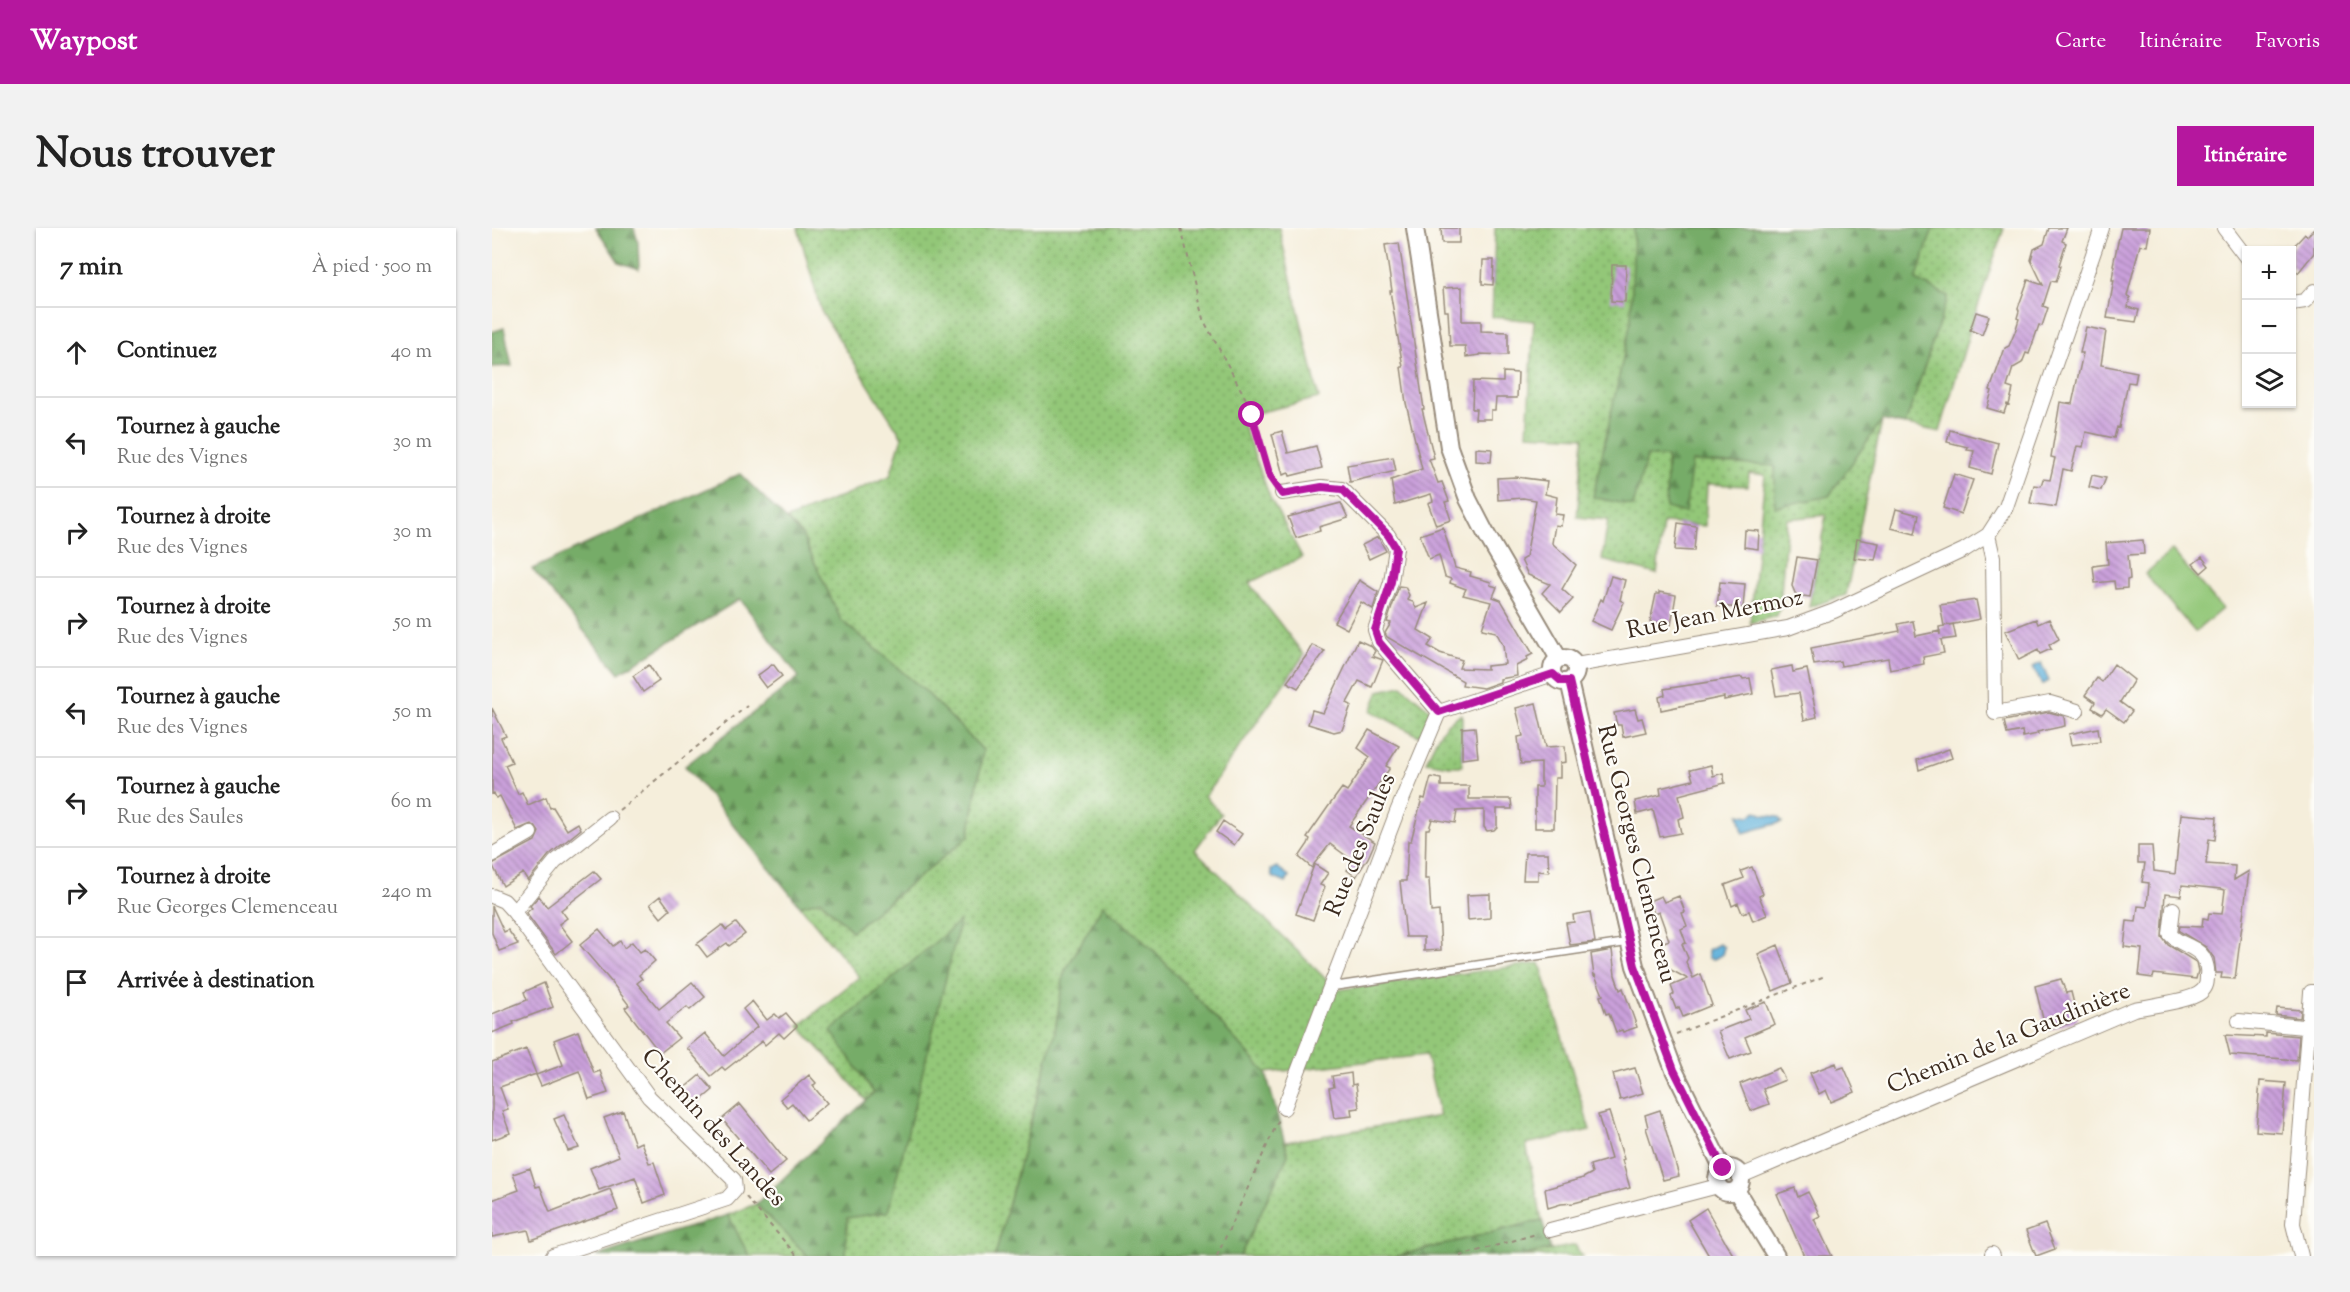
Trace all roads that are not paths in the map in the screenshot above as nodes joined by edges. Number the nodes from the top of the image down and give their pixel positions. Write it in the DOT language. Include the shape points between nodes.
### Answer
graph roads {
  1 [pos="1415,228"];
  2 [pos="2102,228"];
  3 [pos="2224,228"];
  4 [pos="2242,251"];
  5 [pos="2314,291"];
  6 [pos="2296,302"];
  7 [pos="1282,494"];
  8 [pos="1988,535"];
  9 [pos="1556,666"];
  10 [pos="1572,673"];
  11 [pos="2078,711"];
  12 [pos="1439,712"];
  13 [pos="610,818"];
  14 [pos="530,833"];
  15 [pos="492,855"];
  16 [pos="492,896"];
  17 [pos="2173,909"];
  18 [pos="514,912"];
  19 [pos="1630,942"];
  20 [pos="1330,987"];
  21 [pos="2314,992"];
  22 [pos="2239,1021"];
  23 [pos="2311,1027"];
  24 [pos="1284,1108"];
  25 [pos="1723,1168"];
  26 [pos="1739,1183"];
  27 [pos="1718,1186"];
  28 [pos="1550,1230"];
  29 [pos="553,1256"];
  30 [pos="1776,1256"];
  31 [pos="2301,1256"];
  1 -- 9 [label="street" via="1449,447 1468,499"];
  2 -- 8 [label="street, Rue Jean Mermoz" via="2006,507"];
  3 -- 4 [label="street"];
  5 -- 6 [label="street" via="2305,301"];
  7 -- 12 [label="street" via="1322,487 1342,489 1388,535 1396,548 1393,571 1375,630 1379,642"];
  8 -- 10 [label="street, Rue Jean Mermoz" via="1834,611 1788,628"];
  8 -- 11 [label="street" via="1993,557 1995,713 2050,702"];
  9 -- 10 [label="street" via="1561,681"];
  9 -- 12 [label="street"];
  10 -- 19 [label="street, Rue Georges Clemenceau"];
  12 -- 20 [label="street, Rue des Saules"];
  13 -- 18 [label="street" via="555,862"];
  14 -- 15 [label="street"];
  16 -- 18 [label="street, Chemin des Landes"];
  17 -- 26 [label="street, Chemin de la Gaudinière" via="2170,934 2204,958 2207,984 2200,994 2134,1008"];
  18 -- 29 [label="street, Chemin des Landes" via="649,1097 734,1180 735,1190 727,1199"];
  19 -- 20 [label="lane"];
  19 -- 25 [label="street, Rue Georges Clemenceau" via="1635,966 1674,1070"];
  20 -- 24 [label="street, Rue des Saules"];
  21 -- 23 [label="street" via="2310,992"];
  22 -- 23 [label="street"];
  23 -- 31 [label="street" via="2293,1224"];
  25 -- 26 [label="street" via="1732,1167"];
  25 -- 27 [label="street" via="1717,1177"];
  26 -- 27 [label="street" via="1728,1192"];
  26 -- 30 [label="street"];
  27 -- 28 [label="street"];
}
